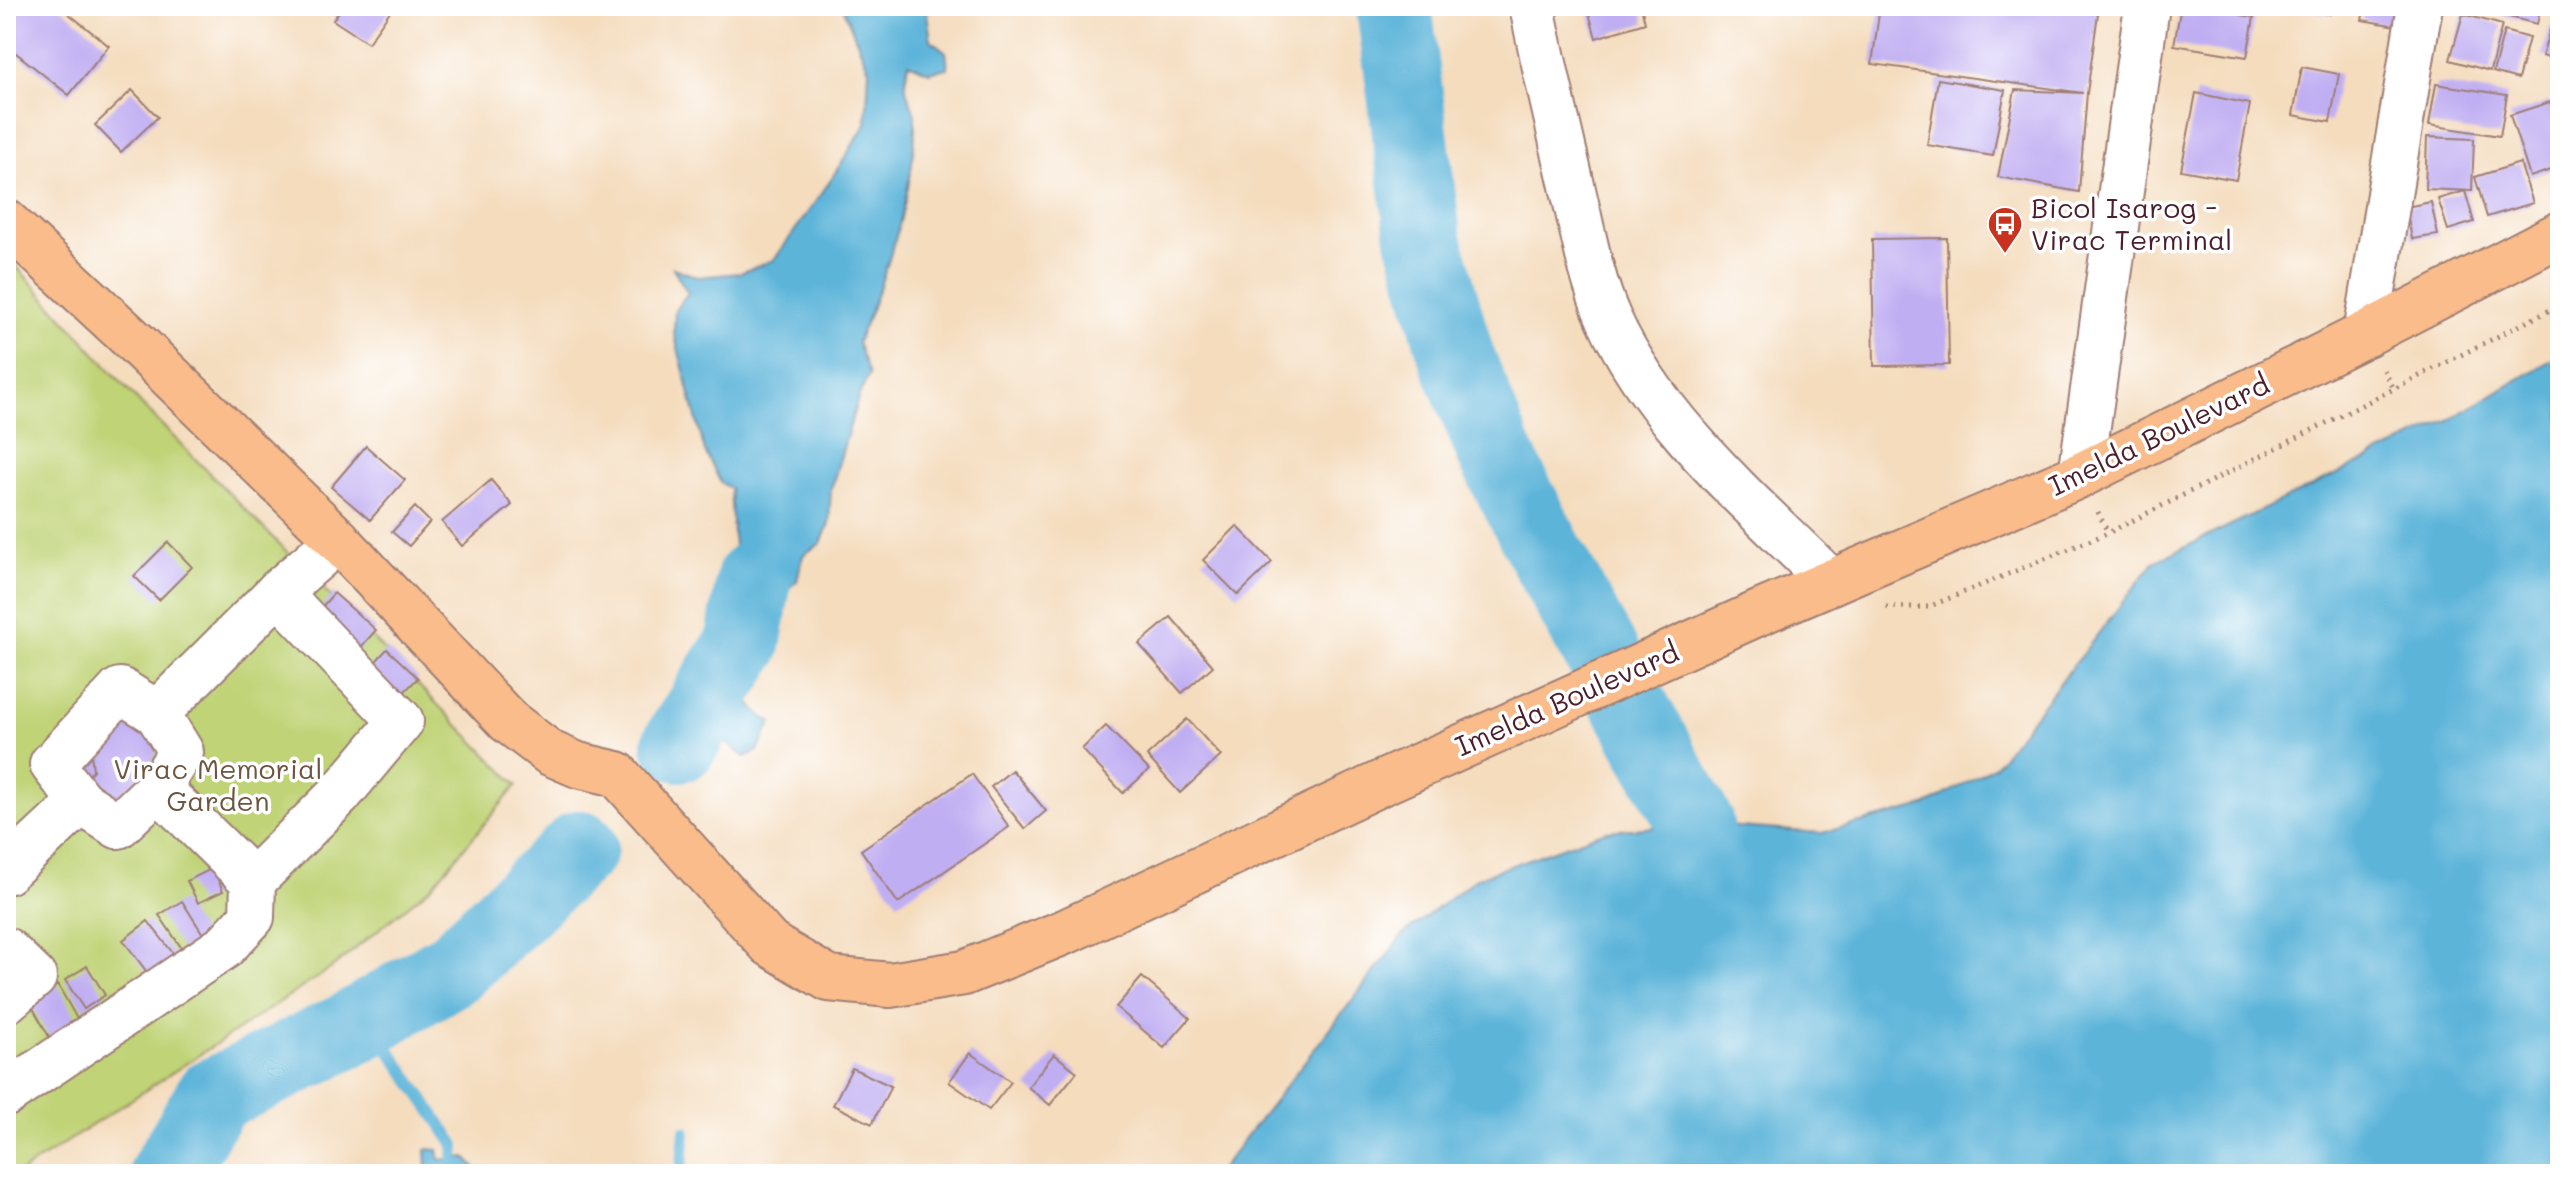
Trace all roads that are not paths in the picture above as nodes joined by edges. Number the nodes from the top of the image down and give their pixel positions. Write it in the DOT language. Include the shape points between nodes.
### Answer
graph roads {
  1 [pos="1532,6"];
  2 [pos="2147,6"];
  3 [pos="2420,6"];
  4 [pos="6,222"];
  5 [pos="2560,234"];
  6 [pos="2366,334"];
  7 [pos="2081,475"];
  8 [pos="338,540"];
  9 [pos="1831,582"];
  10 [pos="278,592"];
  11 [pos="157,713"];
  12 [pos="158,788"];
  13 [pos="81,802"];
  14 [pos="6,872"];
  15 [pos="253,881"];
  16 [pos="6,950"];
  17 [pos="6,1001"];
  18 [pos="6,1094"];
  1 -- 9 [label="street" via="1588,252 1609,318 1661,404 1699,450"];
  2 -- 7 [label="street"];
  3 -- 6 [label="street"];
  4 -- 8 [label="main road"];
  5 -- 6 [label="main road, Imelda Boulevard"];
  6 -- 7 [label="main road, Imelda Boulevard"];
  7 -- 9 [label="main road, Imelda Boulevard"];
  8 -- 9 [label="main road, Imelda Boulevard" via="508,721 550,753 617,774 770,944 829,979 890,985 964,973 1067,931 1379,784"];
  8 -- 10 [label="street"];
  10 -- 11 [label="street"];
  10 -- 15 [label="street" via="401,721 339,795"];
  11 -- 12 [label="street" via="181,752"];
  11 -- 13 [label="street" via="120,690 52,764"];
  12 -- 13 [label="street" via="118,826"];
  12 -- 15 [label="street"];
  13 -- 14 [label="street"];
  15 -- 18 [label="street" via="252,917 224,947"];
  16 -- 17 [label="street" via="34,977"];
}
